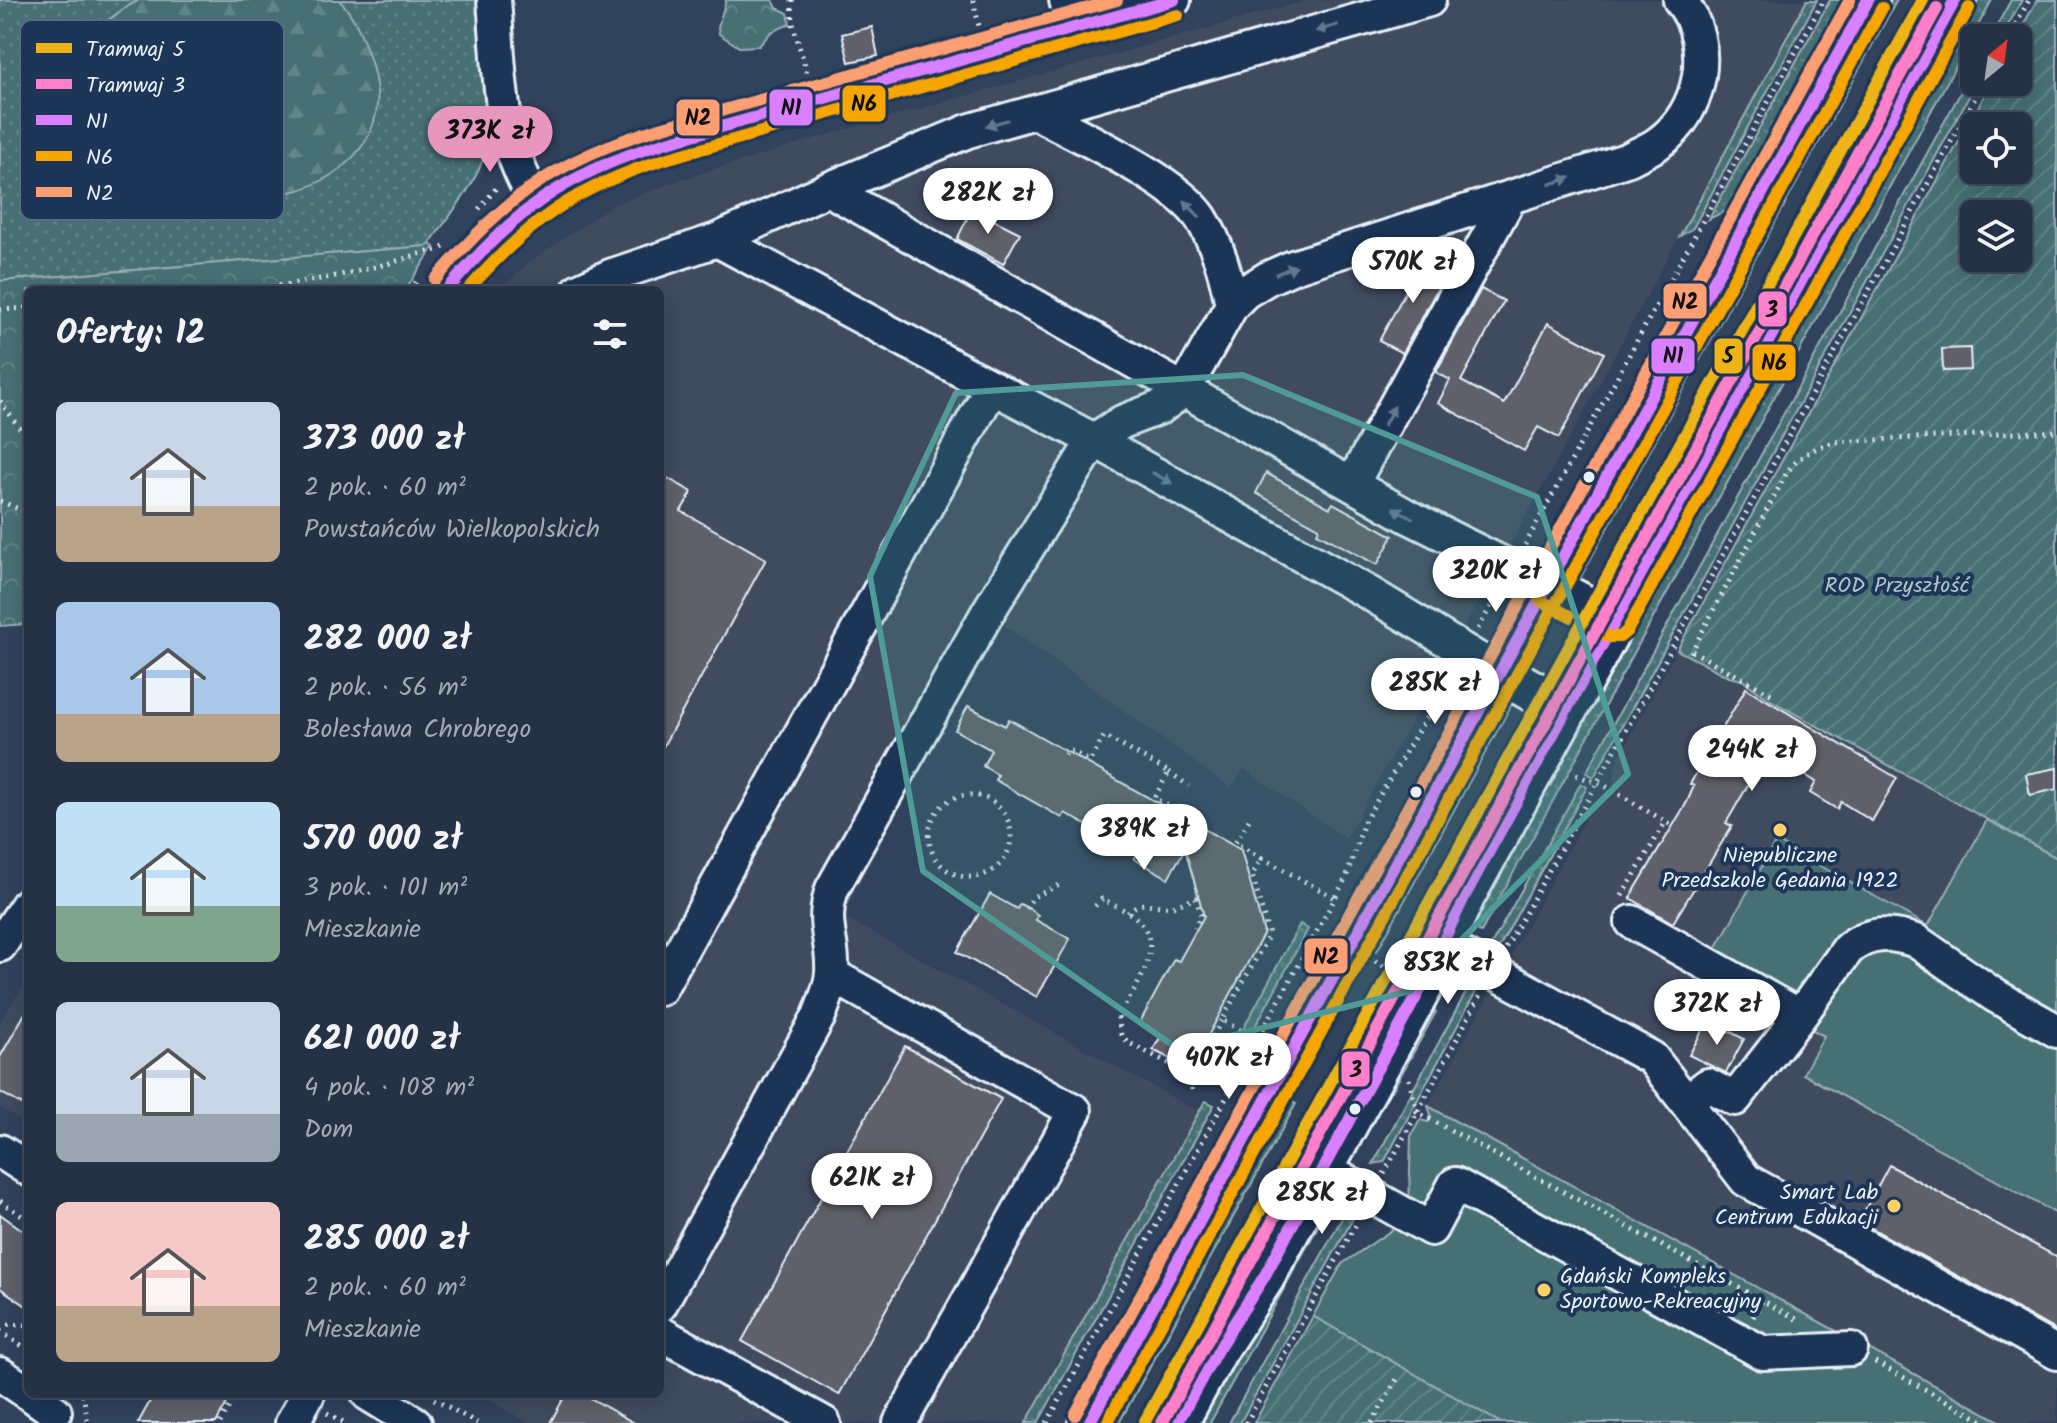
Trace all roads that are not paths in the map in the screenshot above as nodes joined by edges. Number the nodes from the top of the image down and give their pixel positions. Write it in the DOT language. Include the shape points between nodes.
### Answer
graph roads {
  1 [pos="494,0"];
  2 [pos="1174,0"];
  3 [pos="1429,0"];
  4 [pos="1680,0"];
  5 [pos="1868,0"];
  6 [pos="1955,0"];
  7 [pos="1070,14"];
  8 [pos="1035,112"];
  9 [pos="828,189"];
  10 [pos="1510,197"];
  11 [pos="536,200"];
  12 [pos="717,240"];
  13 [pos="451,286"];
  14 [pos="588,286"];
  15 [pos="1232,305"];
  16 [pos="992,387"];
  17 [pos="1184,390"];
  18 [pos="1094,440"];
  19 [pos="1352,484"];
  20 [pos="1548,586"];
  21 [pos="1614,622"];
  22 [pos="1501,673"];
  23 [pos="1566,710"];
  24 [pos="24,910"];
  25 [pos="1632,922"];
  26 [pos="0,945"];
  27 [pos="1444,945"];
  28 [pos="832,975"];
  29 [pos="664,982"];
  30 [pos="1800,1016"];
  31 [pos="2057,1031"];
  32 [pos="1686,1102"];
  33 [pos="0,1151"];
  34 [pos="24,1166"];
  35 [pos="1322,1168"];
  36 [pos="664,1298"];
  37 [pos="664,1335"];
  38 [pos="1851,1349"];
  39 [pos="2057,1353"];
  40 [pos="0,1374"];
  41 [pos="24,1390"];
  42 [pos="306,1398"];
  43 [pos="374,1398"];
  44 [pos="292,1423"];
  45 [pos="415,1423"];
  46 [pos="824,1423"];
  47 [pos="900,1423"];
  48 [pos="1089,1423"];
  49 [pos="1177,1423"];
  1 -- 11 [label="street" via="508,137"];
  2 -- 7 [label="street"];
  3 -- 8 [label="street, one-way"];
  10 -- 4 [label="street, one-way" via="1629,159 1658,143 1680,122 1701,69 1699,38"];
  5 -- 20 [label="main road"];
  6 -- 21 [label="main road"];
  7 -- 11 [label="street" via="836,94 626,156"];
  8 -- 9 [label="street, one-way" via="968,131"];
  15 -- 8 [label="street, one-way" via="1214,242 1199,215 1151,176"];
  9 -- 12 [label="street"];
  9 -- 17 [label="street"];
  15 -- 10 [label="street, one-way" via="1245,292 1293,267"];
  19 -- 10 [label="street, one-way"];
  11 -- 13 [label="street"];
  12 -- 14 [label="street"];
  12 -- 16 [label="street"];
  15 -- 17 [label="street"];
  16 -- 18 [label="street"];
  16 -- 29 [label="street"];
  17 -- 18 [label="street"];
  17 -- 19 [label="street"];
  18 -- 22 [label="street, one-way"];
  18 -- 28 [label="street" via="988,612 832,889 826,918"];
  20 -- 19 [label="street, one-way"];
  20 -- 21 [label="main road"];
  20 -- 22 [label="main road"];
  21 -- 23 [label="main road"];
  22 -- 23 [label="main road"];
  22 -- 48 [label="main road" via="1334,938"];
  23 -- 27 [label="main road" via="1465,895"];
  24 -- 26 [label="street"];
  25 -- 30 [label="street"];
  27 -- 32 [label="street" via="1652,1058"];
  27 -- 35 [label="main road"];
  28 -- 36 [label="street" via="819,1016"];
  28 -- 47 [label="street" via="1075,1111"];
  30 -- 31 [label="street" via="1857,942 1890,934 1916,941"];
  30 -- 32 [label="street" via="1735,1099 1708,1085"];
  32 -- 39 [label="street" via="1746,1180"];
  33 -- 34 [label="street"];
  35 -- 38 [label="street" via="1431,1229 1455,1184 1763,1353"];
  35 -- 49 [label="main road"];
  37 -- 46 [label="street"];
  40 -- 41 [label="street"];
  42 -- 44 [label="street"];
  43 -- 45 [label="street"];
}
